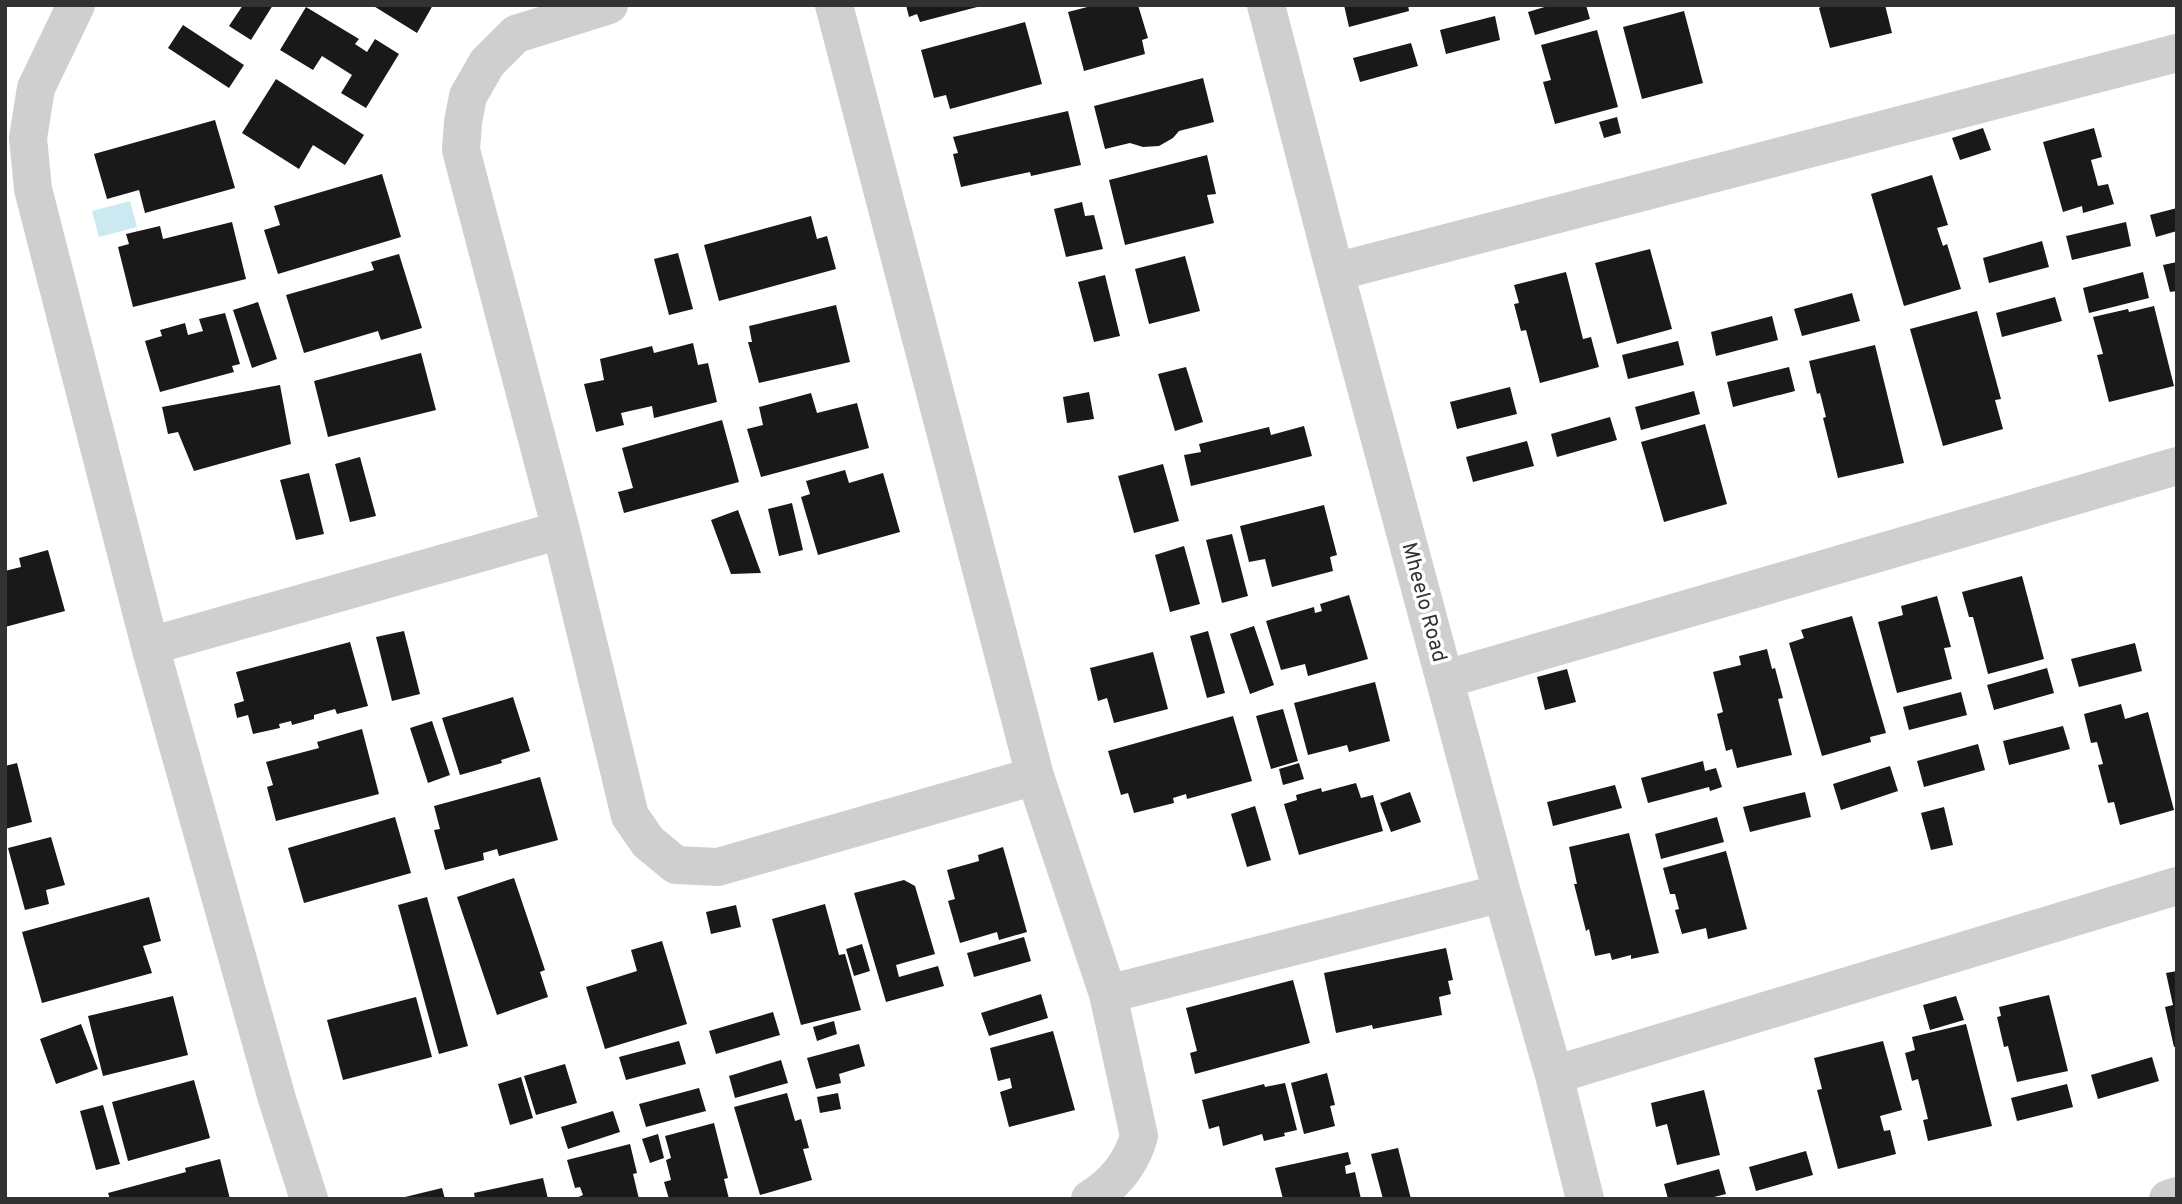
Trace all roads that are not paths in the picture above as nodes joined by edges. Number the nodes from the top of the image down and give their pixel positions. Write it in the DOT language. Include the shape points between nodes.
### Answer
graph roads {
  1 [pos="76,5"];
  2 [pos="609,5"];
  3 [pos="834,5"];
  4 [pos="1266,5"];
  5 [pos="2177,53"];
  6 [pos="1335,272"];
  7 [pos="2177,466"];
  8 [pos="561,530"];
  9 [pos="150,646"];
  10 [pos="1446,680"];
  11 [pos="1035,776"];
  12 [pos="2177,887"];
  13 [pos="1502,893"];
  14 [pos="1108,994"];
  15 [pos="1554,1075"];
  16 [pos="2177,1196"];
  17 [pos="309,1199"];
  18 [pos="1090,1199"];
  19 [pos="1585,1199"];
  20 [pos="2168,1199"];
  1 -- 9 [label="street" via="36,88 29,138 33,189"];
  2 -- 8 [label="street" via="516,34 487,63 468,96 463,122 461,150"];
  3 -- 11 [label="street"];
  4 -- 6 [label="street, Mheelo Road"];
  5 -- 6 [label="street"];
  6 -- 10 [label="street, Mheelo Road"];
  7 -- 10 [label="street"];
  8 -- 9 [label="street"];
  8 -- 11 [label="street" via="630,816 648,842 677,864 718,867"];
  9 -- 17 [label="street"];
  10 -- 13 [label="street, Mheelo Road"];
  11 -- 14 [label="street"];
  12 -- 15 [label="street"];
  13 -- 14 [label="street"];
  13 -- 15 [label="street, Mheelo Road"];
  14 -- 18 [label="street" via="1139,1136 1120,1174"];
  15 -- 19 [label="street, Mheelo Road"];
  16 -- 20 [label="street"];
}
